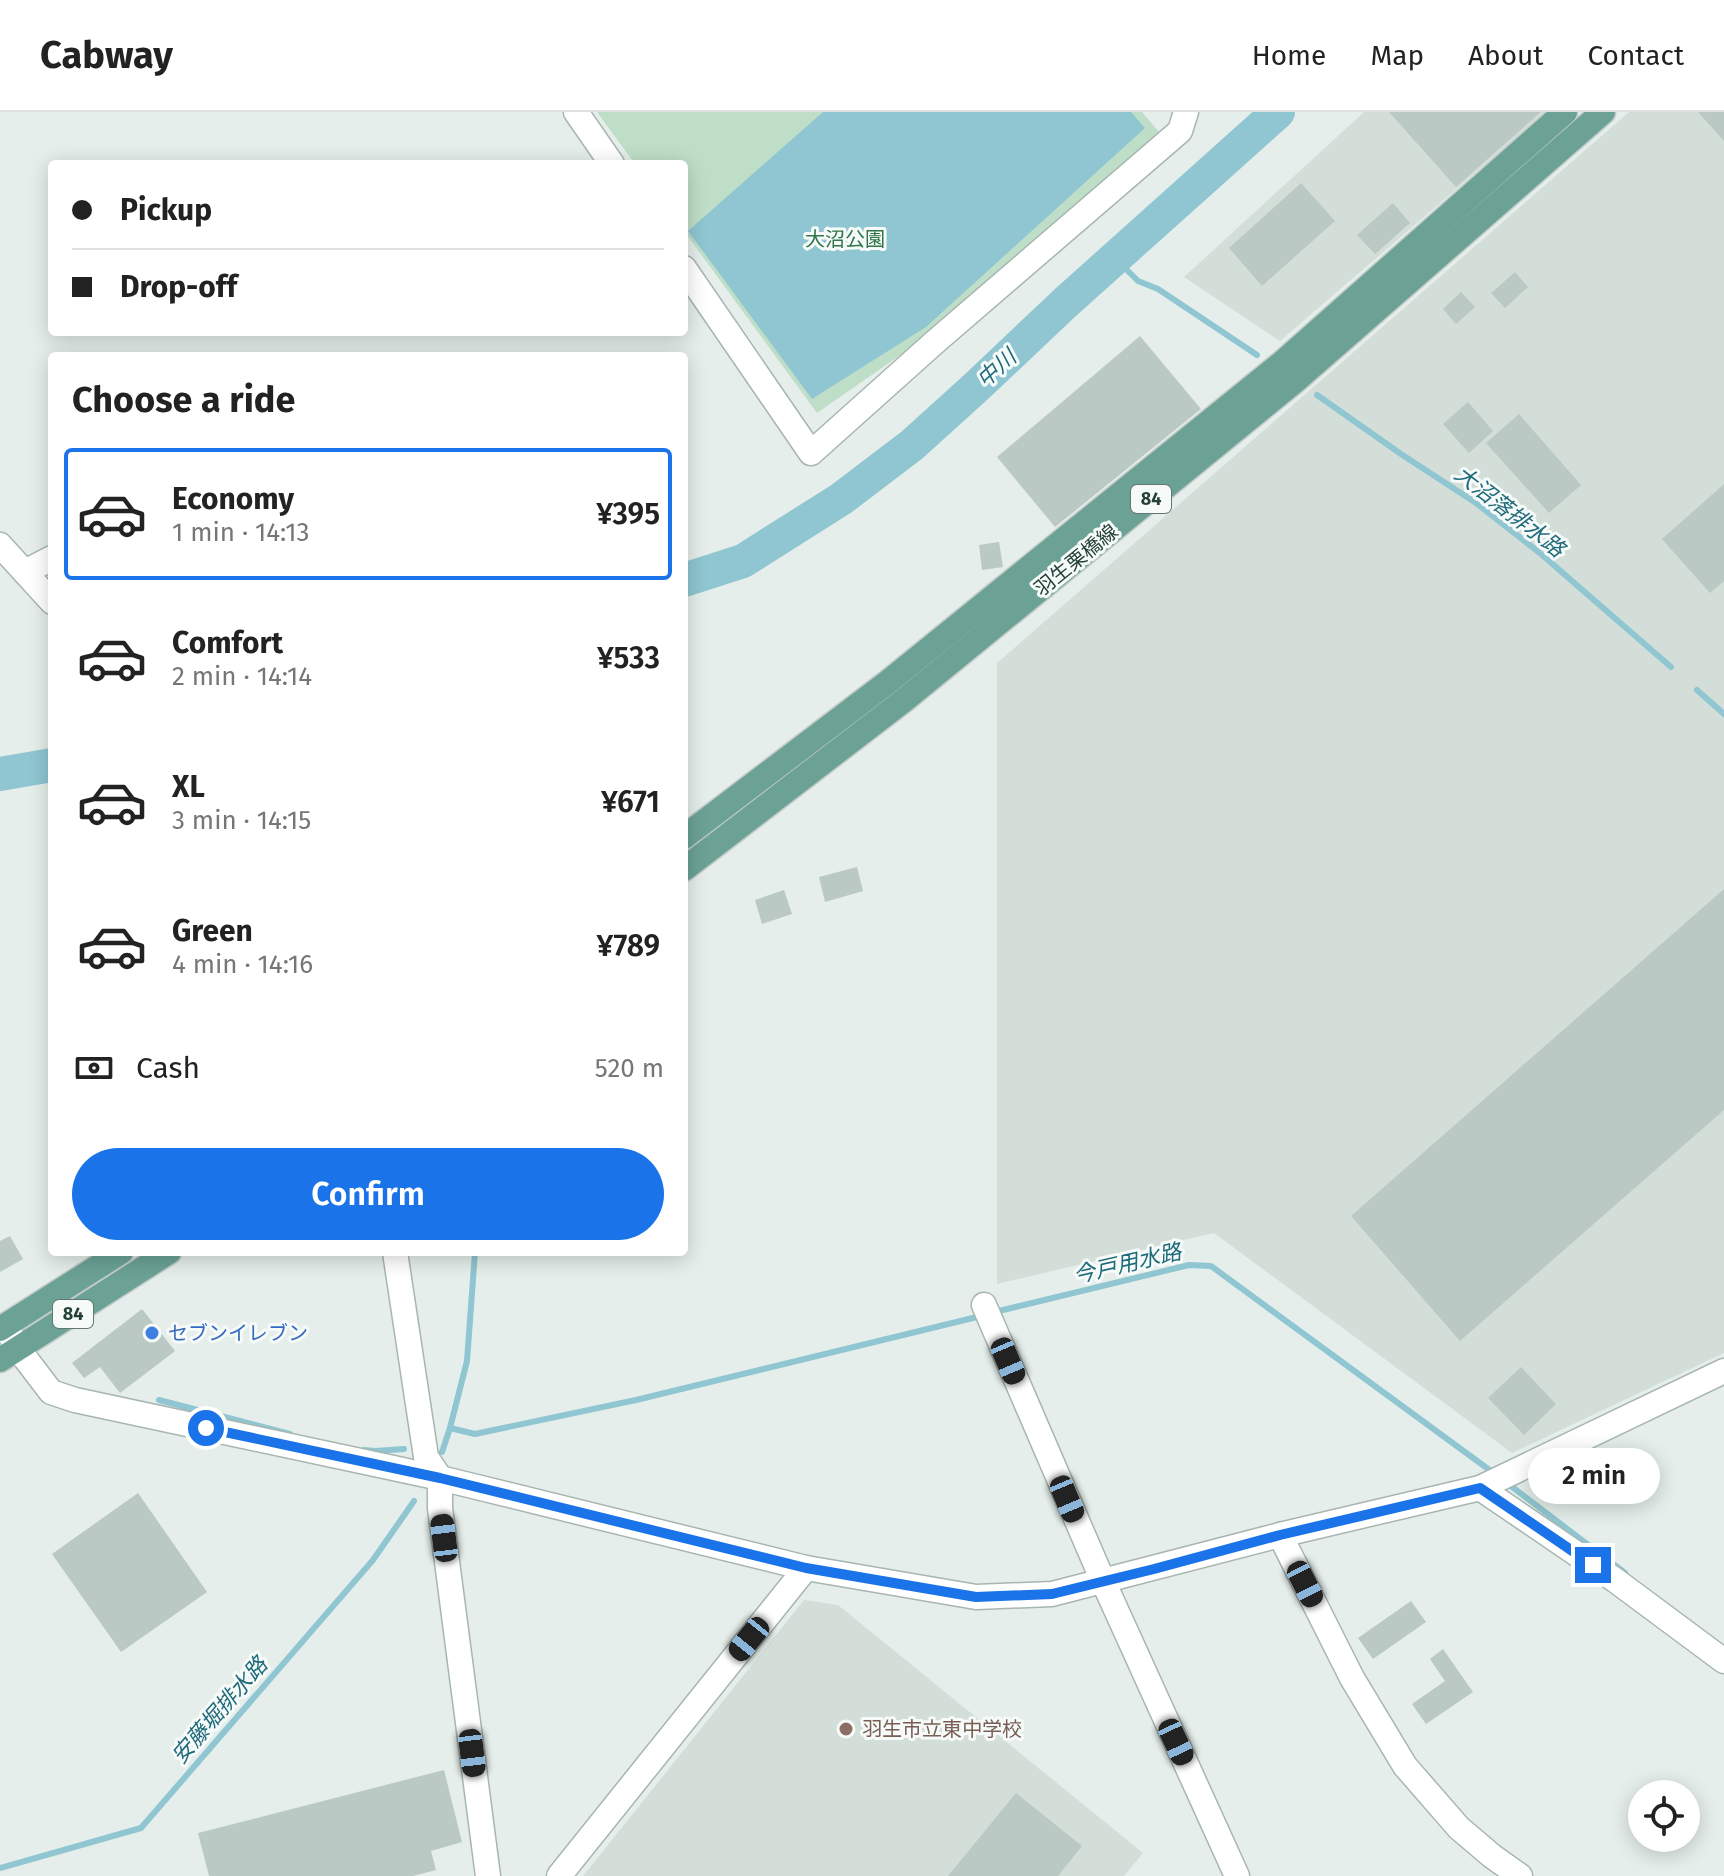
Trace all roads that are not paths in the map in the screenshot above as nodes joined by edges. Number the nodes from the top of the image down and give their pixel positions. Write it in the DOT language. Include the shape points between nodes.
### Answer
graph roads {
  1 [pos="576,112"];
  2 [pos="1186,112"];
  3 [pos="1565,112"];
  4 [pos="1603,112"];
  5 [pos="609,160"];
  6 [pos="688,274"];
  7 [pos="0,545"];
  8 [pos="48,560"];
  9 [pos="25,572"];
  10 [pos="48,598"];
  11 [pos="688,834"];
  12 [pos="688,866"];
  13 [pos="115,1256"];
  14 [pos="163,1256"];
  15 [pos="396,1256"];
  16 [pos="984,1305"];
  17 [pos="3,1328"];
  18 [pos="9,1355"];
  19 [pos="1724,1371"];
  20 [pos="440,1478"];
  21 [pos="1480,1488"];
  22 [pos="1280,1535"];
  23 [pos="806,1568"];
  24 [pos="1103,1581"];
  25 [pos="1724,1661"];
  26 [pos="488,1876"];
  27 [pos="559,1876"];
  28 [pos="1237,1876"];
  29 [pos="1520,1876"];
  1 -- 5 [label="street"];
  2 -- 6 [label="street" via="1180,131 811,453"];
  3 -- 11 [label="main road, 羽生栗橋線 / 84" via="1283,362 888,682"];
  4 -- 12 [label="main road, 羽生栗橋線 / 84" via="1295,381 903,701"];
  7 -- 9 [label="street"];
  8 -- 9 [label="street"];
  9 -- 10 [label="street"];
  13 -- 17 [label="main road, 84"];
  14 -- 18 [label="main road, 84"];
  15 -- 20 [label="street" via="426,1457"];
  16 -- 24 [label="street"];
  17 -- 18 [label="street"];
  18 -- 20 [label="street" via="51,1392"];
  19 -- 21 [label="street"];
  20 -- 23 [label="street"];
  20 -- 26 [label="street"];
  21 -- 22 [label="street"];
  21 -- 25 [label="street"];
  22 -- 24 [label="street"];
  22 -- 29 [label="street" via="1352,1678 1405,1766 1459,1828"];
  23 -- 24 [label="street" via="976,1597 1052,1594"];
  23 -- 27 [label="street"];
  24 -- 28 [label="street"];
}
